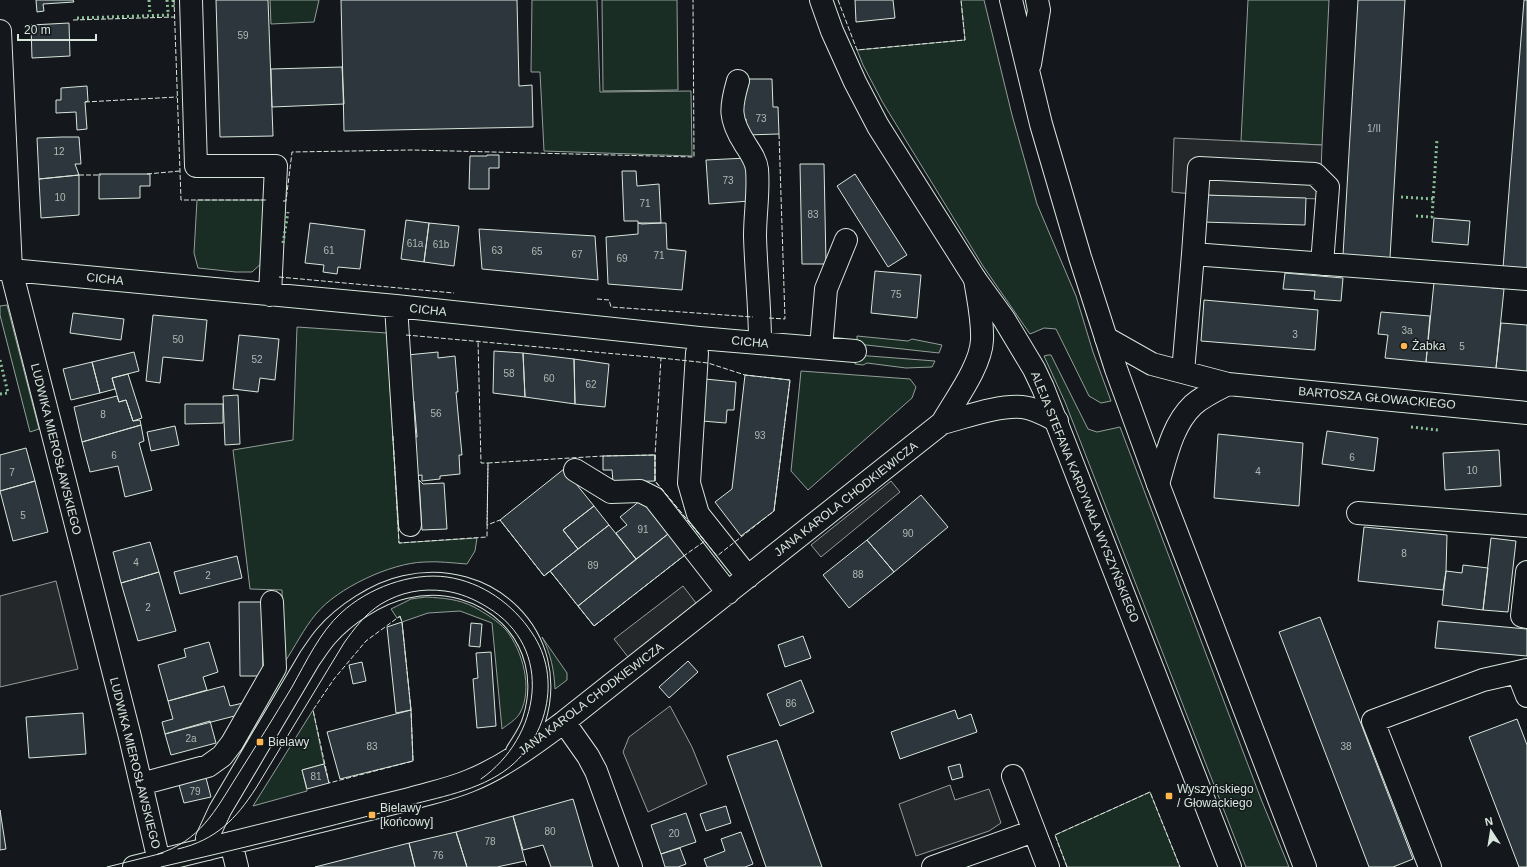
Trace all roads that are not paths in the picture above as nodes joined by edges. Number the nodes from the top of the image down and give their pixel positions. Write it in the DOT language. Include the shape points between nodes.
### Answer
graph roads {
  1 [pos="191,0"];
  2 [pos="820,0"];
  3 [pos="1011,0"];
  4 [pos="1038,0"];
  5 [pos="0,31"];
  6 [pos="1028,73"];
  7 [pos="738,81"];
  8 [pos="846,240"];
  9 [pos="1193,254"];
  10 [pos="1322,264"];
  11 [pos="5,269"];
  12 [pos="975,279"];
  13 [pos="1527,279"];
  14 [pos="270,295"];
  15 [pos="396,306"];
  16 [pos="1106,338"];
  17 [pos="760,343"];
  18 [pos="821,348"];
  19 [pos="855,351"];
  20 [pos="697,353"];
  21 [pos="1183,372"];
  22 [pos="1228,384"];
  23 [pos="1527,413"];
  24 [pos="1057,421"];
  25 [pos="942,423"];
  26 [pos="575,470"];
  27 [pos="1158,484"];
  28 [pos="1358,513"];
  29 [pos="410,525"];
  30 [pos="1527,526"];
  31 [pos="1527,572"];
  32 [pos="748,577"];
  33 [pos="728,592"];
  34 [pos="272,602"];
  35 [pos="1527,617"];
  36 [pos="1523,672"];
  37 [pos="1527,696"];
  38 [pos="564,722"];
  39 [pos="513,758"];
  40 [pos="1013,776"];
  41 [pos="141,784"];
  42 [pos="1034,831"];
  43 [pos="231,843"];
  44 [pos="208,848"];
  45 [pos="159,861"];
  46 [pos="134,867"];
  47 [pos="237,867"];
  48 [pos="631,867"];
  49 [pos="933,867"];
  50 [pos="1048,867"];
  51 [pos="1230,867"];
  52 [pos="1305,867"];
  53 [pos="1430,867"];
  1 -- 14 [label="street" via="196,166 276,166"];
  2 -- 12 [label="street, ALEJA STEFANA KARDYNAŁA WYSZYŃSKIEGO" via="855,82 878,126"];
  3 -- 6 [label="street"];
  4 -- 6 [label="street" via="1039,10"];
  5 -- 11 [label="street, LUDWIKA MIEROSŁAWSKIEGO"];
  6 -- 16 [label="street" via="1080,257"];
  7 -- 17 [label="street" via="732,102 734,126 752,156 758,182 755,221"];
  8 -- 18 [label="street" via="826,289"];
  9 -- 10 [label="street"];
  9 -- 10 [label="street" via="1199,168 1314,174 1328,187"];
  9 -- 21 [label="street"];
  10 -- 13 [label="street"];
  11 -- 14 [label="street, CICHA"];
  11 -- 41 [label="street, LUDWIKA MIEROSŁAWSKIEGO"];
  12 -- 24 [label="street, ALEJA STEFANA KARDYNAŁA WYSZYŃSKIEGO" via="1024,350 1044,388"];
  12 -- 25 [label="street, JANA KAROLA CHODKIEWICZA" via="982,322 981,352"];
  14 -- 15 [label="street, CICHA"];
  15 -- 17 [label="street, CICHA"];
  15 -- 29 [label="street"];
  16 -- 21 [label="street, BARTOSZA GŁOWACKIEGO" via="1152,364"];
  16 -- 27 [label="street"];
  17 -- 18 [label="street, CICHA"];
  18 -- 19 [label="street, CICHA"];
  20 -- 32 [label="street" via="689,483 698,514"];
  21 -- 22 [label="street, BARTOSZA GŁOWACKIEGO"];
  22 -- 23 [label="street, BARTOSZA GŁOWACKIEGO"];
  22 -- 27 [label="street" via="1193,404 1182,418 1171,441"];
  24 -- 25 [label="street, JANA KAROLA CHODKIEWICZA" via="1023,407 1004,407"];
  24 -- 51 [label="street, ALEJA STEFANA KARDYNAŁA WYSZYŃSKIEGO"];
  25 -- 32 [label="street, JANA KAROLA CHODKIEWICZA"];
  26 -- 33 [label="street" via="611,492 640,491 654,498"];
  27 -- 52 [label="street"];
  28 -- 30 [label="street"];
  31 -- 35 [label="street" via="1522,616"];
  32 -- 33 [label="street, JANA KAROLA CHODKIEWICZA"];
  33 -- 38 [label="street, JANA KAROLA CHODKIEWICZA"];
  34 -- 41 [label="street" via="275,668 232,743 222,756 208,766"];
  36 -- 37 [label="street"];
  36 -- 53 [label="street" via="1483,680 1373,721"];
  38 -- 39 [label="street, JANA KAROLA CHODKIEWICZA"];
  38 -- 48 [label="street" via="596,771"];
  39 -- 43 [label="street, JANA KAROLA CHODKIEWICZA" via="470,781 448,788"];
  39 -- 44 [label="street" via="528,735 539,700 538,665 527,637 503,609 465,588 431,584 405,587 370,602 326,636 310,658 220,810 207,838"];
  40 -- 42 [label="street"];
  41 -- 45 [label="street, LUDWIKA MIEROSŁAWSKIEGO"];
  42 -- 49 [label="street"];
  42 -- 50 [label="street"];
  43 -- 44 [label="street, JANA KAROLA CHODKIEWICZA"];
  43 -- 47 [label="street"];
  44 -- 45 [label="street, JANA KAROLA CHODKIEWICZA"];
  45 -- 46 [label="street, JANA KAROLA CHODKIEWICZA"];
}
